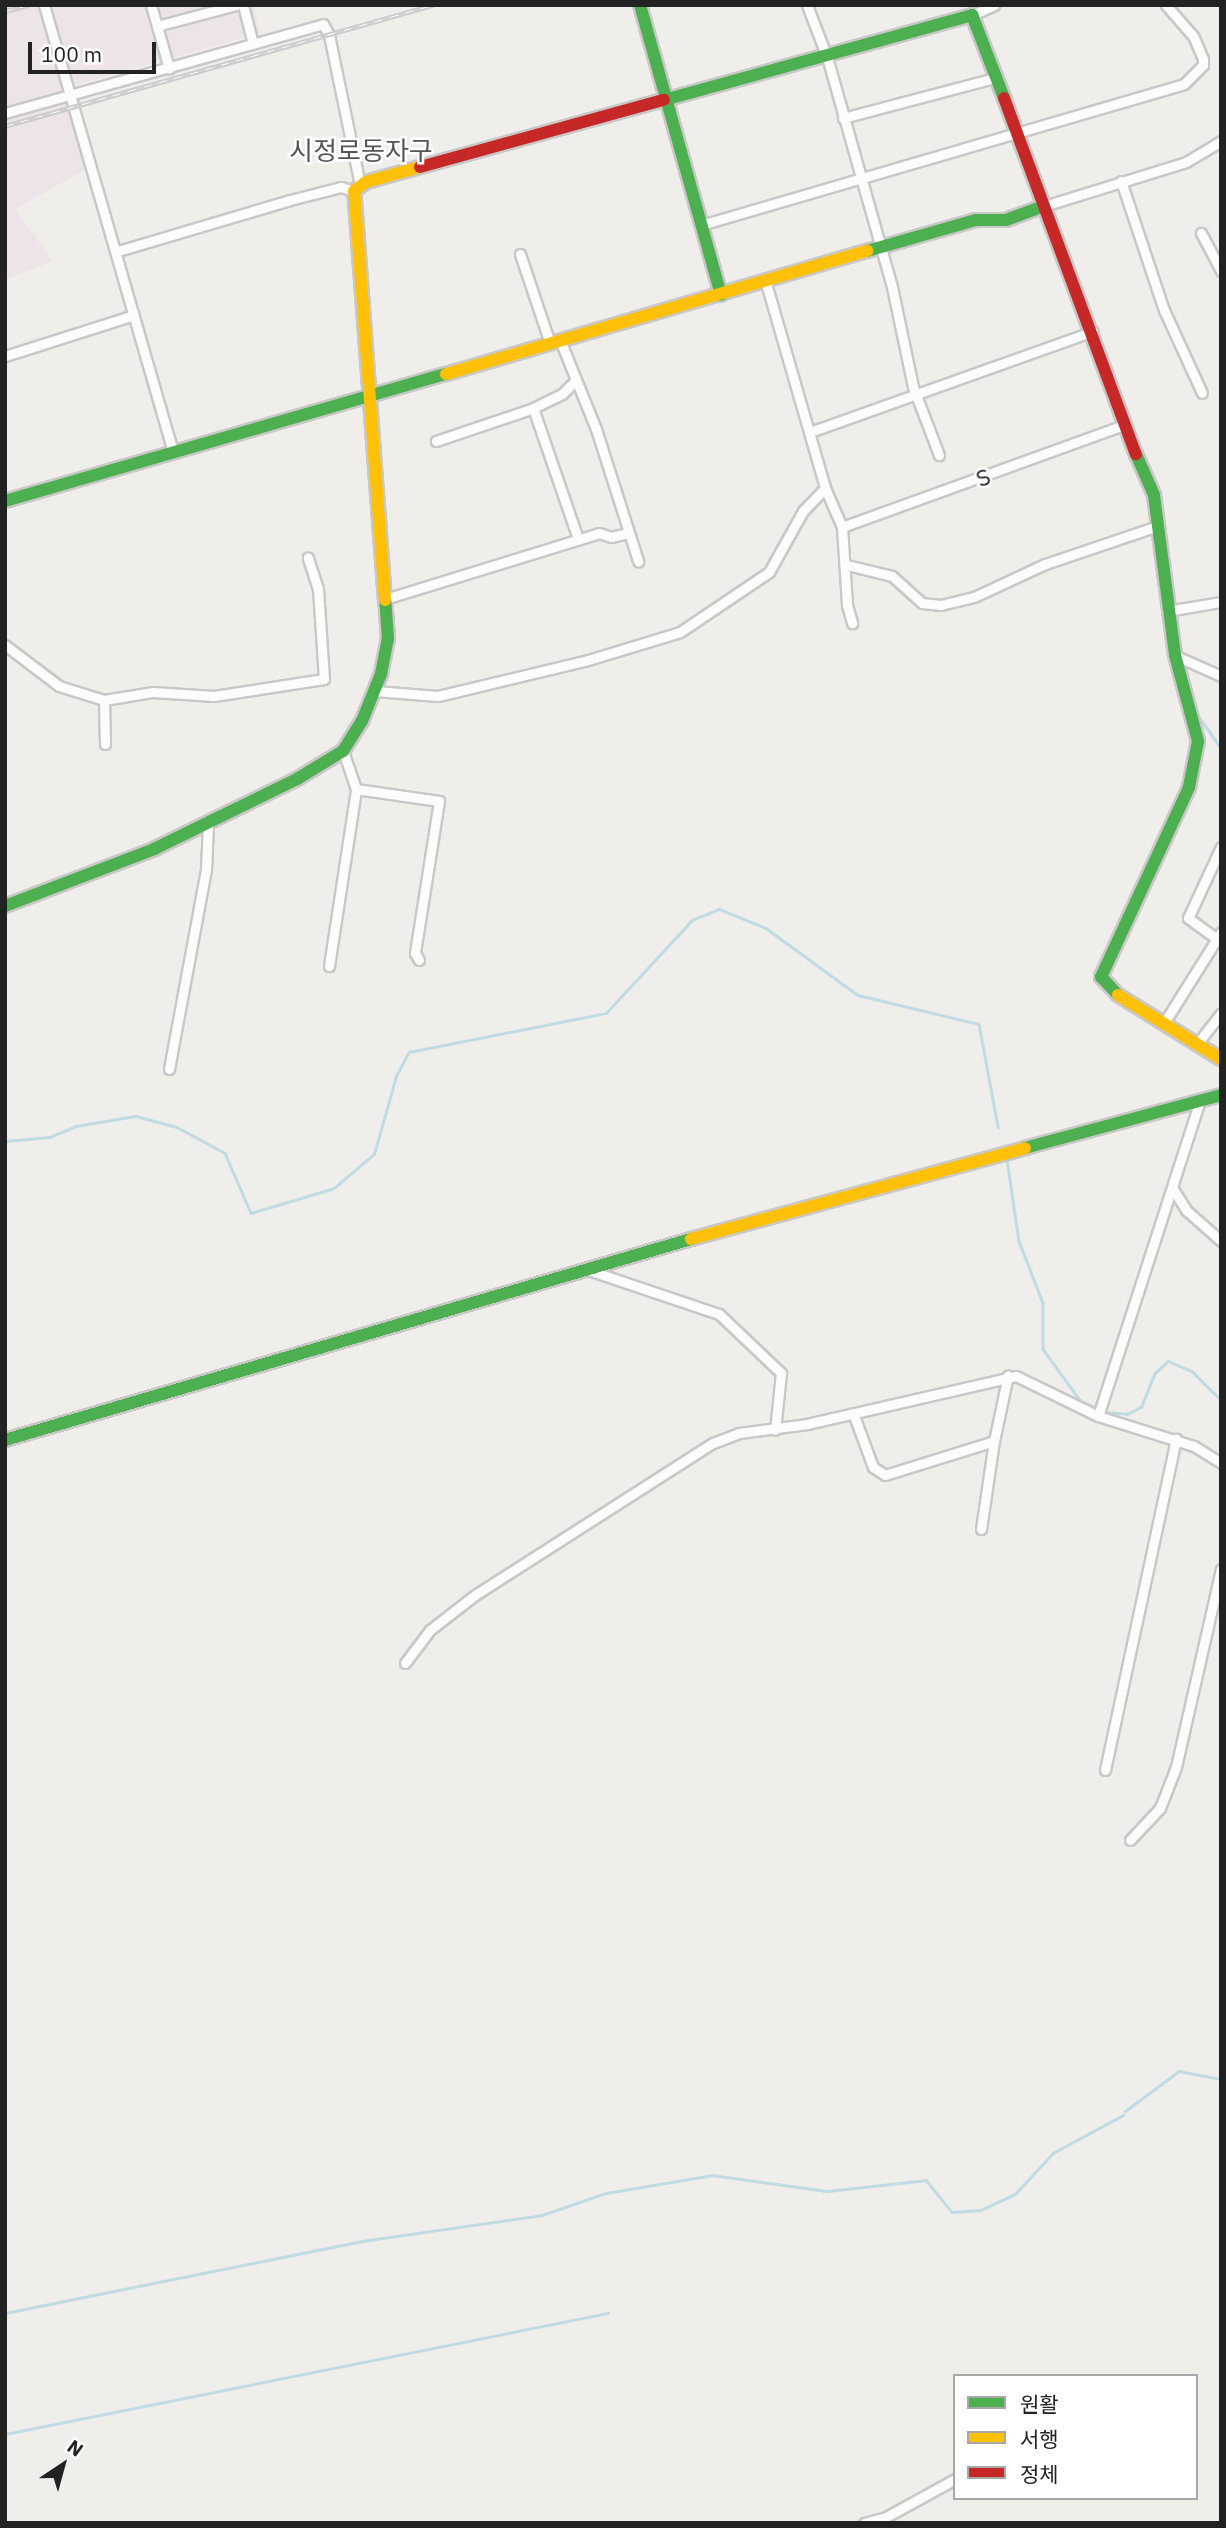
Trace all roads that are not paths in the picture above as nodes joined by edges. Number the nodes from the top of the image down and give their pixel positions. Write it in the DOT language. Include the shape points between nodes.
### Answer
graph roads {
  1 [pos="44,5"];
  2 [pos="151,5"];
  3 [pos="236,5"];
  4 [pos="243,5"];
  5 [pos="640,5"];
  6 [pos="807,5"];
  7 [pos="993,5"];
  8 [pos="1166,5"];
  9 [pos="972,15"];
  10 [pos="157,26"];
  11 [pos="253,44"];
  12 [pos="827,57"];
  13 [pos="169,68"];
  14 [pos="993,78"];
  15 [pos="71,94"];
  16 [pos="668,99"];
  17 [pos="5,113"];
  18 [pos="843,118"];
  19 [pos="1014,134"];
  20 [pos="1221,141"];
  21 [pos="859,179"];
  22 [pos="1121,181"];
  23 [pos="357,188"];
  24 [pos="1044,206"];
  25 [pos="701,225"];
  26 [pos="1201,233"];
  27 [pos="880,248"];
  28 [pos="118,251"];
  29 [pos="520,254"];
  30 [pos="1221,271"];
  31 [pos="766,283"];
  32 [pos="721,295"];
  33 [pos="134,315"];
  34 [pos="1093,331"];
  35 [pos="555,342"];
  36 [pos="5,356"];
  37 [pos="575,382"];
  38 [pos="1202,393"];
  39 [pos="368,394"];
  40 [pos="918,396"];
  41 [pos="533,408"];
  42 [pos="1124,425"];
  43 [pos="810,432"];
  44 [pos="436,441"];
  45 [pos="173,451"];
  46 [pos="939,455"];
  47 [pos="825,488"];
  48 [pos="5,501"];
  49 [pos="1158,526"];
  50 [pos="842,527"];
  51 [pos="629,533"];
  52 [pos="578,539"];
  53 [pos="308,558"];
  54 [pos="638,561"];
  55 [pos="847,565"];
  56 [pos="385,599"];
  57 [pos="1221,601"];
  58 [pos="1167,611"];
  59 [pos="852,623"];
  60 [pos="5,645"];
  61 [pos="1175,654"];
  62 [pos="1221,676"];
  63 [pos="375,691"];
  64 [pos="104,700"];
  65 [pos="105,744"];
  66 [pos="343,751"];
  67 [pos="356,789"];
  68 [pos="208,825"];
  69 [pos="1221,847"];
  70 [pos="5,905"];
  71 [pos="1219,936"];
  72 [pos="419,960"];
  73 [pos="329,966"];
  74 [pos="1221,1013"];
  75 [pos="1164,1023"];
  76 [pos="1197,1044"];
  77 [pos="1221,1059"];
  78 [pos="169,1069"];
  79 [pos="1221,1095"];
  80 [pos="1200,1100"];
  81 [pos="1173,1188"];
  82 [pos="1221,1241"];
  83 [pos="591,1271"];
  84 [pos="1007,1375"];
  85 [pos="853,1413"];
  86 [pos="1098,1416"];
  87 [pos="775,1430"];
  88 [pos="1176,1439"];
  89 [pos="5,1440"];
  90 [pos="994,1441"];
  91 [pos="1221,1463"];
  92 [pos="981,1529"];
  93 [pos="1221,1569"];
  94 [pos="405,1663"];
  95 [pos="1105,1770"];
  96 [pos="1130,1840"];
  97 [pos="953,2480"];
  98 [pos="864,2523"];
  1 -- 15 [label="street"];
  2 -- 10 [label="street"];
  3 -- 10 [label="street"];
  4 -- 11 [label="street"];
  5 -- 16 [label="street"];
  6 -- 12 [label="street"];
  7 -- 9 [label="street"];
  8 -- 19 [label="street" via="1193,36 1203,59 1203,65 1184,84"];
  9 -- 12 [label="street"];
  9 -- 14 [label="street"];
  10 -- 13 [label="street"];
  11 -- 13 [label="street"];
  11 -- 23 [label="street" via="327,26"];
  12 -- 16 [label="street"];
  12 -- 18 [label="street"];
  13 -- 15 [label="street"];
  14 -- 18 [label="street"];
  14 -- 19 [label="street"];
  15 -- 17 [label="street"];
  15 -- 28 [label="street"];
  16 -- 23 [label="street"];
  16 -- 25 [label="street"];
  18 -- 21 [label="street"];
  19 -- 21 [label="street"];
  19 -- 24 [label="street"];
  20 -- 22 [label="street" via="1186,162"];
  21 -- 25 [label="street"];
  21 -- 27 [label="street"];
  22 -- 24 [label="street"];
  22 -- 38 [label="street" via="1164,310"];
  23 -- 28 [label="street" via="341,187 289,200"];
  23 -- 39 [label="street"];
  24 -- 27 [label="street" via="1006,220 976,220"];
  24 -- 34 [label="street"];
  25 -- 32 [label="street"];
  26 -- 30 [label="street"];
  27 -- 31 [label="street"];
  27 -- 40 [label="street"];
  28 -- 33 [label="street"];
  29 -- 35 [label="street"];
  31 -- 32 [label="street"];
  31 -- 43 [label="street"];
  32 -- 35 [label="street"];
  33 -- 36 [label="street"];
  33 -- 45 [label="street"];
  34 -- 40 [label="street"];
  34 -- 42 [label="street"];
  35 -- 37 [label="street"];
  35 -- 39 [label="street"];
  37 -- 41 [label="street"];
  37 -- 51 [label="street" via="596,429"];
  39 -- 45 [label="street"];
  39 -- 56 [label="street"];
  40 -- 43 [label="street"];
  40 -- 46 [label="street"];
  41 -- 44 [label="street"];
  41 -- 52 [label="street"];
  42 -- 49 [label="street" via="1154,495"];
  42 -- 50 [label="street, S"];
  43 -- 47 [label="street"];
  45 -- 48 [label="street"];
  47 -- 50 [label="street"];
  47 -- 63 [label="street" via="803,511 769,572 680,632 588,660 438,696"];
  49 -- 55 [label="street" via="1045,564 974,597 941,605 922,603 892,576"];
  49 -- 58 [label="street"];
  50 -- 55 [label="street"];
  51 -- 52 [label="street"];
  51 -- 54 [label="street"];
  52 -- 56 [label="street"];
  53 -- 64 [label="street" via="318,589 324,679 214,696 153,692"];
  55 -- 59 [label="street"];
  56 -- 63 [label="street" via="388,639"];
  57 -- 58 [label="street"];
  58 -- 61 [label="street"];
  60 -- 64 [label="street" via="59,687"];
  61 -- 62 [label="street"];
  61 -- 75 [label="street" via="1198,757 1189,787 1101,977 1117,994"];
  63 -- 66 [label="street"];
  64 -- 65 [label="street"];
  66 -- 67 [label="street"];
  66 -- 68 [label="street"];
  67 -- 72 [label="street" via="439,800 415,953"];
  67 -- 73 [label="street"];
  68 -- 70 [label="street"];
  68 -- 78 [label="street" via="206,870"];
  69 -- 71 [label="street" via="1188,918"];
  71 -- 75 [label="street"];
  74 -- 76 [label="street"];
  75 -- 76 [label="street"];
  76 -- 77 [label="street"];
  79 -- 80 [label="street"];
  80 -- 81 [label="street"];
  80 -- 83 [label="street"];
  81 -- 82 [label="street" via="1186,1210"];
  81 -- 86 [label="street"];
  83 -- 87 [label="street" via="699,1303 719,1314 781,1373"];
  83 -- 89 [label="street"];
  84 -- 85 [label="street"];
  84 -- 86 [label="street" via="1023,1378"];
  84 -- 90 [label="street"];
  85 -- 87 [label="street"];
  85 -- 90 [label="street" via="873,1467 885,1475"];
  86 -- 88 [label="street"];
  87 -- 94 [label="street" via="727,1436 623,1500 442,1618"];
  88 -- 91 [label="street"];
  88 -- 95 [label="street"];
  90 -- 92 [label="street"];
  93 -- 96 [label="street" via="1176,1767 1160,1808"];
  97 -- 98 [label="street" via="886,2517"];
}
